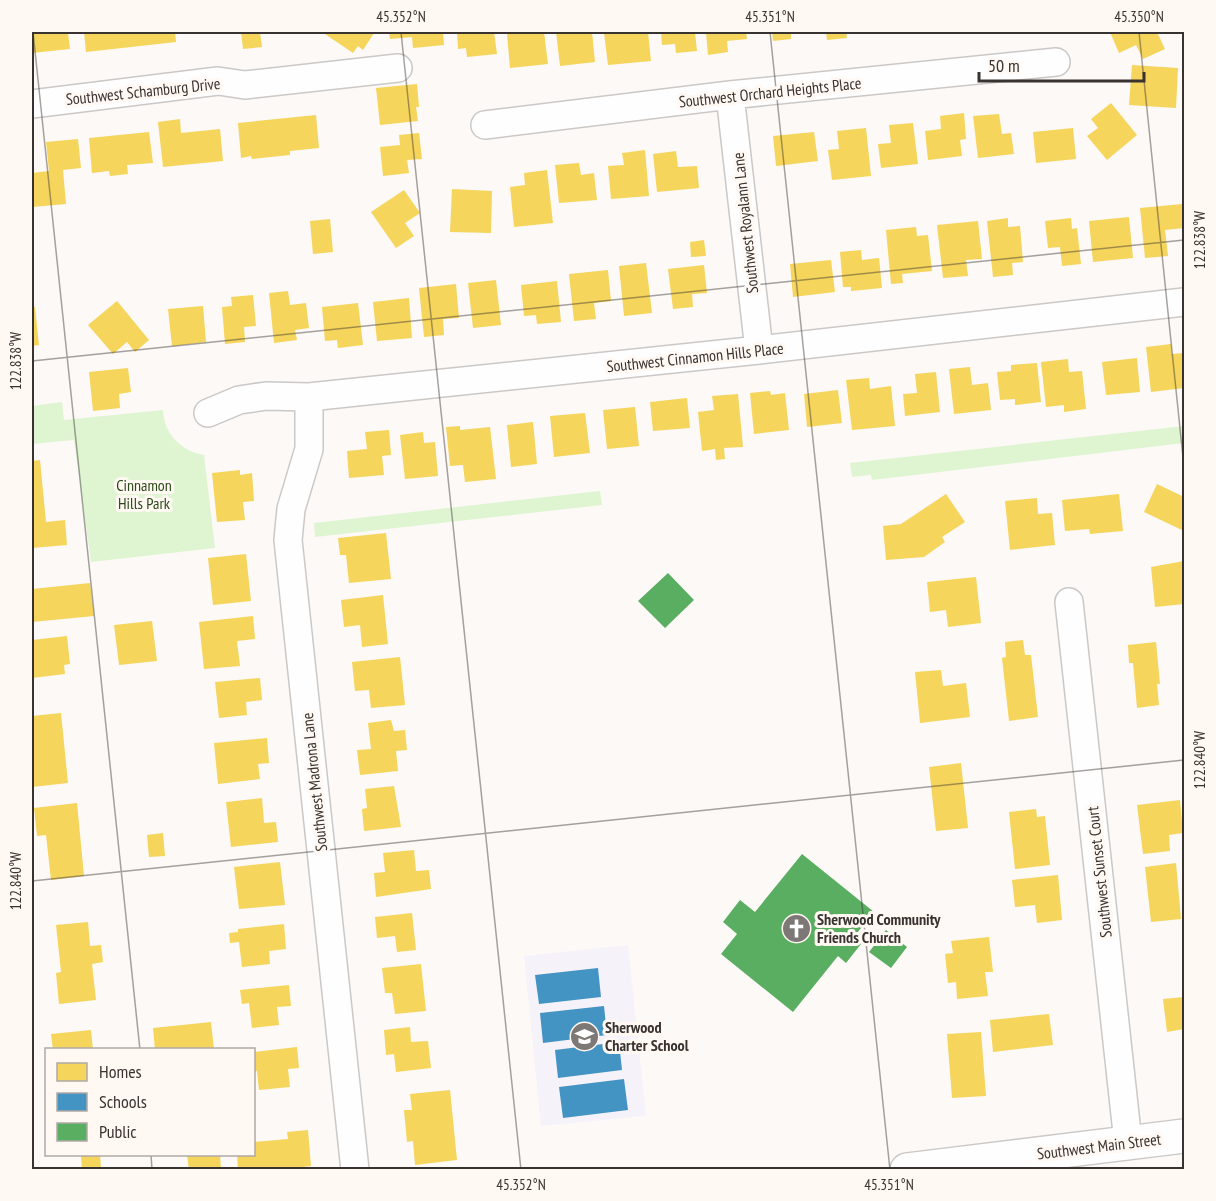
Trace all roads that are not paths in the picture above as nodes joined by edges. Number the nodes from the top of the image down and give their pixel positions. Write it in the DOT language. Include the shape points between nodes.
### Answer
graph roads {
  1 [pos="1056,62"];
  2 [pos="398,68"];
  3 [pos="730,95"];
  4 [pos="32,104"];
  5 [pos="485,125"];
  6 [pos="1185,302"];
  7 [pos="759,350"];
  8 [pos="309,397"];
  9 [pos="208,413"];
  10 [pos="1069,602"];
  11 [pos="1185,1136"];
  12 [pos="1128,1142"];
  13 [pos="355,1170"];
  14 [pos="907,1170"];
  1 -- 3 [label="street, Southwest Orchard Heights Place"];
  2 -- 4 [label="street, Southwest Schamburg Drive" via="245,85 218,81"];
  3 -- 5 [label="street, Southwest Orchard Heights Place"];
  3 -- 7 [label="street, Southwest Royalann Lane"];
  6 -- 7 [label="street, Southwest Cinnamon Hills Place"];
  7 -- 8 [label="street, Southwest Cinnamon Hills Place"];
  8 -- 9 [label="street, Southwest Cinnamon Hills Place" via="239,400"];
  8 -- 13 [label="street, Southwest Madrona Lane" via="309,449 291,509 288,540"];
  10 -- 12 [label="street, Southwest Sunset Court"];
  11 -- 12 [label="street, Southwest Main Street"];
  12 -- 14 [label="street, Southwest Main Street"];
}
